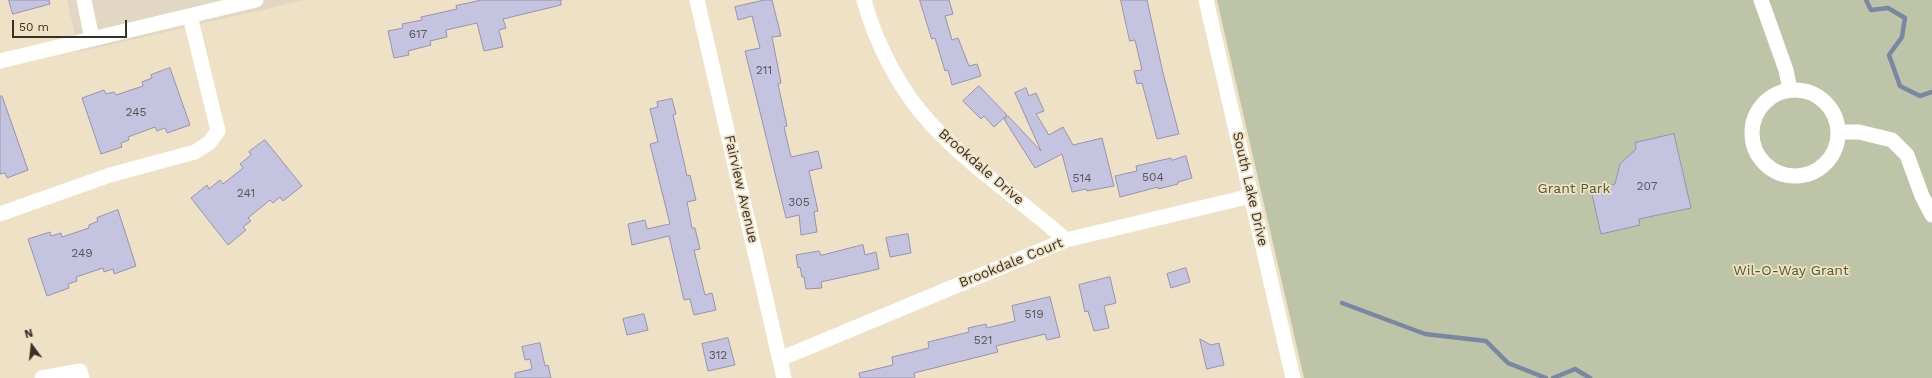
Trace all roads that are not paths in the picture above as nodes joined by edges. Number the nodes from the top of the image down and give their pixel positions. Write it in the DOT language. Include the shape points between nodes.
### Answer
graph roads {
  1 [pos="84,0"];
  2 [pos="256,0"];
  3 [pos="697,0"];
  4 [pos="864,0"];
  5 [pos="1206,0"];
  6 [pos="1761,0"];
  7 [pos="190,16"];
  8 [pos="92,39"];
  9 [pos="0,61"];
  10 [pos="1790,90"];
  11 [pos="1839,132"];
  12 [pos="1251,196"];
  13 [pos="0,214"];
  14 [pos="1932,216"];
  15 [pos="1066,240"];
  16 [pos="780,359"];
  17 [pos="42,378"];
  18 [pos="82,378"];
  19 [pos="784,378"];
  20 [pos="1293,378"];
  1 -- 8 [label="street"];
  2 -- 7 [label="street"];
  3 -- 16 [label="street, Fairview Avenue"];
  4 -- 15 [label="street, Brookdale Drive" via="878,39 903,86 931,124 974,166"];
  5 -- 12 [label="street, South Lake Drive"];
  6 -- 10 [label="street" via="1786,70"];
  7 -- 8 [label="street"];
  7 -- 13 [label="street" via="218,131 209,143 195,152 110,175"];
  8 -- 9 [label="street"];
  10 -- 11 [label="street" via="1818,96 1829,105 1836,118"];
  10 -- 11 [label="street" via="1776,94 1764,103 1756,114 1752,128 1753,142 1758,156 1767,167 1780,174 1794,177 1808,175 1821,169 1831,159 1837,146"];
  11 -- 14 [label="street" via="1859,132 1892,140 1907,155"];
  12 -- 15 [label="street, Brookdale Court"];
  12 -- 20 [label="street, South Lake Drive"];
  15 -- 16 [label="street, Brookdale Court"];
  16 -- 19 [label="street, Fairview Avenue"];
  17 -- 18 [label="street" via="80,371"];
}
